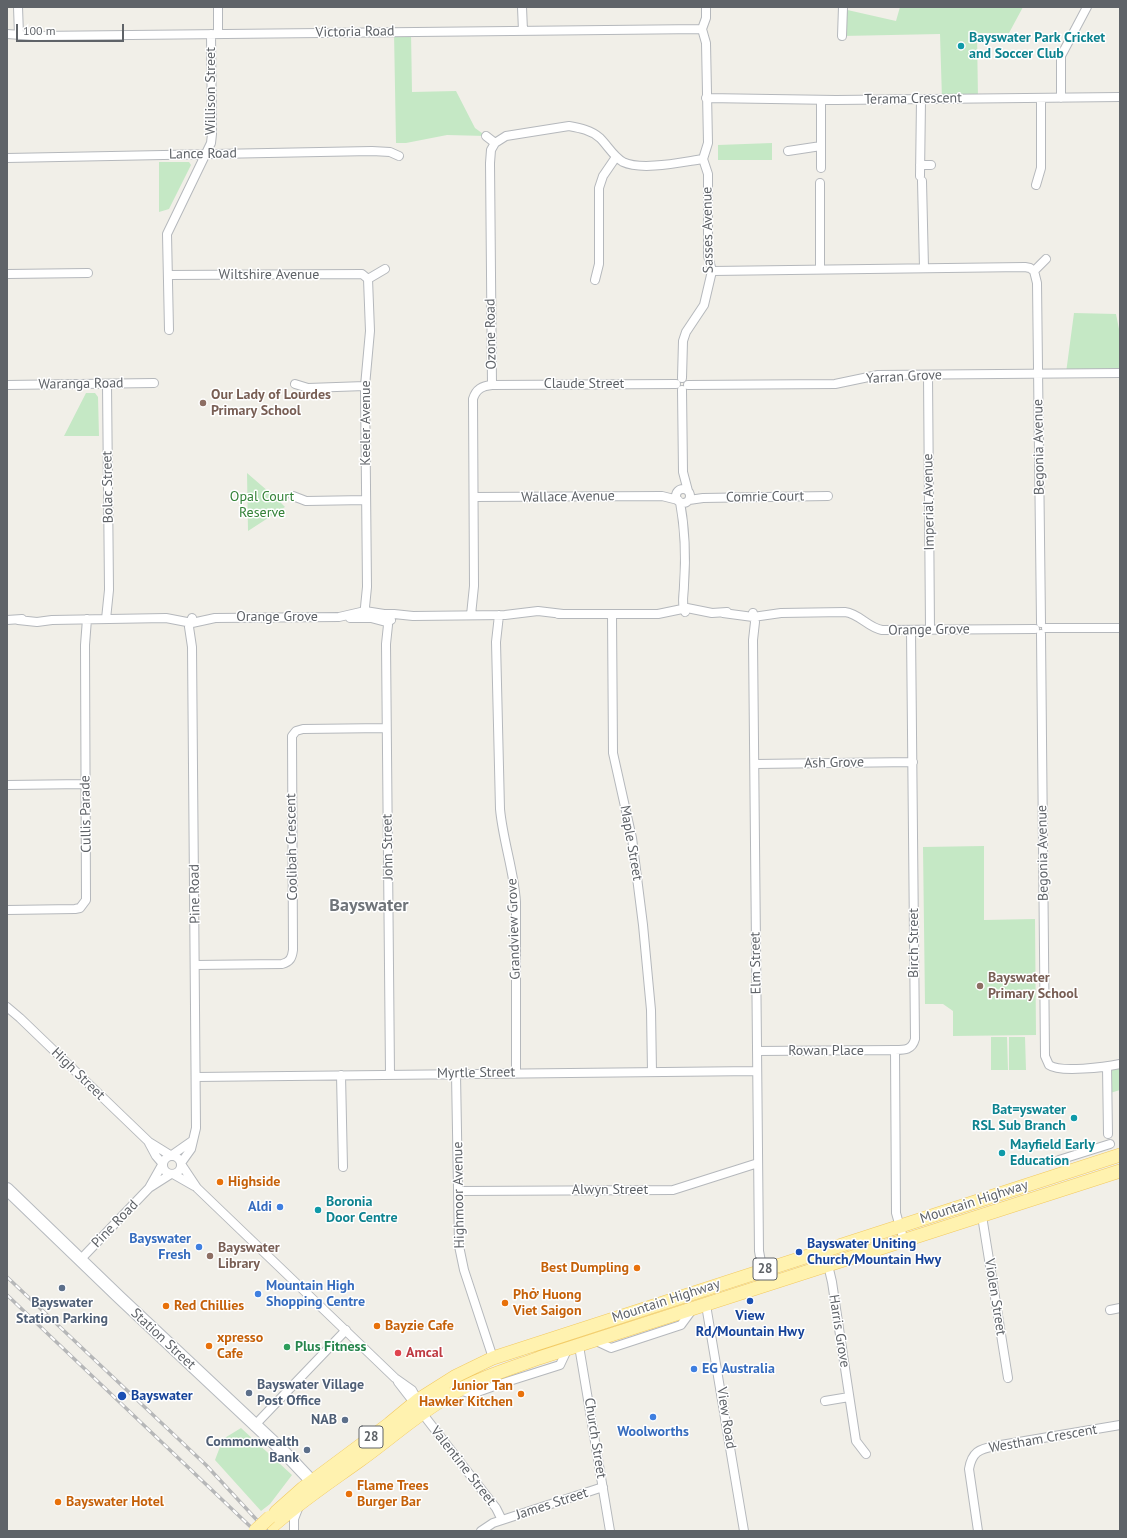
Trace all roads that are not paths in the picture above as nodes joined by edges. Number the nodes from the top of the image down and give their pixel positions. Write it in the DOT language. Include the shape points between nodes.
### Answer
graph roads {
  1 [pos="18,7"];
  2 [pos="218,7"];
  3 [pos="522,7"];
  4 [pos="706,7"];
  5 [pos="843,7"];
  6 [pos="1087,7"];
  7 [pos="702,29"];
  8 [pos="523,31"];
  9 [pos="7,34"];
  10 [pos="215,34"];
  11 [pos="19,35"];
  12 [pos="842,36"];
  13 [pos="1120,97"];
  14 [pos="706,98"];
  15 [pos="1041,98"];
  16 [pos="1060,98"];
  17 [pos="821,100"];
  18 [pos="921,100"];
  19 [pos="486,136"];
  20 [pos="495,143"];
  21 [pos="821,146"];
  22 [pos="788,152"];
  23 [pos="206,154"];
  24 [pos="399,156"];
  25 [pos="616,157"];
  26 [pos="7,158"];
  27 [pos="703,159"];
  28 [pos="920,164"];
  29 [pos="931,164"];
  30 [pos="821,168"];
  31 [pos="820,183"];
  32 [pos="1036,185"];
  33 [pos="1046,259"];
  34 [pos="924,268"];
  35 [pos="385,269"];
  36 [pos="820,269"];
  37 [pos="712,271"];
  38 [pos="1034,271"];
  39 [pos="88,273"];
  40 [pos="7,274"];
  41 [pos="168,275"];
  42 [pos="368,280"];
  43 [pos="595,280"];
  44 [pos="169,330"];
  45 [pos="1120,373"];
  46 [pos="1038,374"];
  47 [pos="928,375"];
  48 [pos="679,381"];
  49 [pos="154,383"];
  50 [pos="106,384"];
  51 [pos="295,384"];
  52 [pos="7,385"];
  53 [pos="365,386"];
  54 [pos="492,386"];
  55 [pos="685,388"];
  56 [pos="293,496"];
  57 [pos="828,496"];
  58 [pos="474,497"];
  59 [pos="684,497"];
  60 [pos="366,500"];
  61 [pos="685,609"];
  62 [pos="367,614"];
  63 [pos="612,614"];
  64 [pos="474,615"];
  65 [pos="499,615"];
  66 [pos="753,616"];
  67 [pos="81,619"];
  68 [pos="109,619"];
  69 [pos="386,619"];
  70 [pos="7,620"];
  71 [pos="192,621"];
  72 [pos="1040,628"];
  73 [pos="1120,628"];
  74 [pos="911,630"];
  75 [pos="930,630"];
  76 [pos="386,728"];
  77 [pos="913,762"];
  78 [pos="754,764"];
  79 [pos="86,784"];
  80 [pos="7,785"];
  81 [pos="7,910"];
  82 [pos="195,964"];
  83 [pos="7,1007"];
  84 [pos="895,1050"];
  85 [pos="757,1051"];
  86 [pos="1120,1064"];
  87 [pos="1107,1067"];
  88 [pos="757,1070"];
  89 [pos="652,1072"];
  90 [pos="516,1073"];
  91 [pos="390,1074"];
  92 [pos="456,1074"];
  93 [pos="342,1075"];
  94 [pos="196,1077"];
  95 [pos="1109,1139"];
  96 [pos="192,1141"];
  97 [pos="149,1142"];
  98 [pos="171,1155"];
  99 [pos="1117,1156"];
  100 [pos="1059,1160"];
  101 [pos="758,1163"];
  102 [pos="162,1164"];
  103 [pos="181,1164"];
  104 [pos="343,1167"];
  105 [pos="1119,1172"];
  106 [pos="172,1174"];
  107 [pos="149,1188"];
  108 [pos="197,1188"];
  109 [pos="7,1189"];
  110 [pos="458,1191"];
  111 [pos="982,1216"];
  112 [pos="899,1226"];
  113 [pos="904,1241"];
  114 [pos="80,1260"];
  115 [pos="828,1265"];
  116 [pos="763,1270"];
  117 [pos="768,1285"];
  118 [pos="706,1305"];
  119 [pos="1120,1308"];
  120 [pos="1110,1310"];
  121 [pos="346,1330"];
  122 [pos="573,1348"];
  123 [pos="493,1358"];
  124 [pos="1008,1378"];
  125 [pos="849,1397"];
  126 [pos="825,1401"];
  127 [pos="418,1406"];
  128 [pos="1120,1425"];
  129 [pos="254,1426"];
  130 [pos="866,1454"];
  131 [pos="316,1485"];
  132 [pos="603,1487"];
  133 [pos="300,1503"];
  134 [pos="502,1520"];
  135 [pos="271,1524"];
  136 [pos="255,1531"];
  137 [pos="294,1531"];
  138 [pos="481,1531"];
  139 [pos="610,1531"];
  140 [pos="744,1531"];
  141 [pos="978,1531"];
  1 -- 11 [label="street"];
  2 -- 10 [label="street, Willison Street"];
  3 -- 8 [label="street"];
  4 -- 7 [label="street, Sasses Avenue"];
  5 -- 12 [label="street"];
  6 -- 16 [label="street" via="1061,56"];
  7 -- 8 [label="street, Victoria Road"];
  7 -- 14 [label="street, Sasses Avenue" via="706,43"];
  8 -- 10 [label="street, Victoria Road"];
  9 -- 11 [label="street, Victoria Road"];
  10 -- 11 [label="street, Victoria Road"];
  10 -- 23 [label="street, Willison Street" via="212,134"];
  13 -- 16 [label="street, Terama Crescent"];
  14 -- 17 [label="street, Terama Crescent"];
  14 -- 27 [label="street, Sasses Avenue" via="708,143"];
  15 -- 16 [label="street, Terama Crescent"];
  15 -- 18 [label="street, Terama Crescent"];
  15 -- 32 [label="street" via="1041,168"];
  17 -- 18 [label="street, Terama Crescent"];
  17 -- 21 [label="street"];
  18 -- 28 [label="street"];
  19 -- 20 [label="street"];
  20 -- 25 [label="street" via="506,136 574,127 596,134"];
  20 -- 54 [label="street, Ozone Road" via="491,150 490,163"];
  21 -- 22 [label="street"];
  21 -- 30 [label="street"];
  23 -- 24 [label="street, Lance Road" via="372,151 390,152"];
  23 -- 26 [label="street, Lance Road"];
  23 -- 41 [label="street, Willison Street" via="168,234"];
  25 -- 27 [label="street" via="625,163 642,166"];
  25 -- 43 [label="street" via="603,176 599,188 599,264"];
  27 -- 37 [label="street, Sasses Avenue" via="708,174 708,256"];
  28 -- 29 [label="street"];
  28 -- 34 [label="street"];
  31 -- 36 [label="street"];
  33 -- 38 [label="street"];
  34 -- 36 [label="street"];
  34 -- 38 [label="street" via="1025,267"];
  35 -- 42 [label="street"];
  36 -- 37 [label="street"];
  37 -- 48 [label="street, Sasses Avenue" via="704,305 683,341"];
  38 -- 46 [label="street, Begonia Avenue" via="1037,280"];
  39 -- 40 [label="street"];
  41 -- 42 [label="street, Wiltshire Avenue" via="362,274"];
  41 -- 44 [label="street, Willison Street"];
  42 -- 53 [label="street, Keeler Avenue" via="370,331"];
  45 -- 46 [label="street, Yarran Grove"];
  46 -- 47 [label="street, Yarran Grove"];
  46 -- 72 [label="street, Begonia Avenue"];
  47 -- 55 [label="street, Yarran Grove" via="878,375 835,384"];
  47 -- 75 [label="street, Imperial Avenue"];
  48 -- 54 [label="street, Claude Street"];
  48 -- 55 [label="street" via="687,380"];
  49 -- 50 [label="street, Waranga Road"];
  50 -- 52 [label="street, Waranga Road"];
  50 -- 68 [label="street, Bolac Street"];
  51 -- 53 [label="street" via="308,388"];
  53 -- 60 [label="street, Keeler Avenue"];
  54 -- 58 [label="street, Ozone Road" via="481,388 473,398"];
  55 -- 59 [label="street"];
  56 -- 60 [label="street" via="306,501"];
  57 -- 59 [label="street, Comrie Court"];
  58 -- 59 [label="street, Wallace Avenue"];
  58 -- 64 [label="street, Ozone Road"];
  59 -- 61 [label="street"];
  60 -- 62 [label="street, Keeler Avenue"];
  61 -- 63 [label="street, Orange Grove" via="671,616"];
  61 -- 66 [label="street, Orange Grove" via="699,615 740,610"];
  62 -- 69 [label="street, Orange Grove"];
  62 -- 71 [label="street, Orange Grove" via="339,617 204,616"];
  63 -- 65 [label="street, Orange Grove" via="524,617"];
  63 -- 89 [label="street, Maple Street" via="613,753 632,838 643,925 651,1010"];
  64 -- 65 [label="street, Orange Grove"];
  64 -- 69 [label="street, Orange Grove"];
  65 -- 90 [label="street, Grandview Grove" via="496,642 500,810 502,831 515,883 516,902"];
  66 -- 74 [label="street, Orange Grove" via="768,610 781,613 845,612 858,616 878,629"];
  66 -- 78 [label="street, Elm Street"];
  67 -- 68 [label="street, Orange Grove"];
  67 -- 70 [label="street, Orange Grove" via="50,616"];
  67 -- 79 [label="street, Cullis Parade" via="85,645"];
  68 -- 71 [label="street, Orange Grove" via="178,616"];
  69 -- 76 [label="street, John Street"];
  71 -- 82 [label="street, Pine Road"];
  72 -- 73 [label="street, Orange Grove"];
  72 -- 75 [label="street, Orange Grove"];
  72 -- 87 [label="street, Begonia Avenue" via="1045,1056 1047,1064 1054,1068"];
  74 -- 75 [label="street, Orange Grove"];
  74 -- 77 [label="street, Birch Street"];
  76 -- 82 [label="street, Coolibah Crescent" via="303,729 296,731 292,736 293,950 290,960 282,964"];
  76 -- 91 [label="street, John Street"];
  77 -- 78 [label="street, Ash Grove"];
  77 -- 84 [label="street, Birch Street" via="915,1039 908,1049"];
  78 -- 85 [label="street, Elm Street"];
  79 -- 80 [label="street"];
  79 -- 81 [label="street, Cullis Parade" via="86,900 80,908 75,909"];
  82 -- 94 [label="street, Pine Road"];
  83 -- 97 [label="street, High Street"];
  84 -- 85 [label="street, Rowan Place"];
  84 -- 112 [label="street" via="896,1213"];
  85 -- 88 [label="street, Elm Street"];
  86 -- 87 [label="street"];
  87 -- 95 [label="street"];
  88 -- 89 [label="street, Myrtle Street"];
  88 -- 101 [label="street, Elm Street"];
  89 -- 90 [label="street, Myrtle Street"];
  90 -- 92 [label="street, Myrtle Street"];
  91 -- 92 [label="street, Myrtle Street"];
  91 -- 93 [label="street, Myrtle Street"];
  92 -- 110 [label="street, Highmoor Avenue"];
  93 -- 94 [label="street, Myrtle Street"];
  93 -- 104 [label="street"];
  94 -- 96 [label="street, Pine Road" via="196,1128"];
  95 -- 99 [label="street"];
  95 -- 100 [label="street"];
  96 -- 98 [label="street"];
  96 -- 103 [label="street, Pine Road" via="191,1149"];
  97 -- 98 [label="street, High Street"];
  97 -- 102 [label="street, High Street"];
  98 -- 102 [label="street" via="164,1159"];
  98 -- 103 [label="street" via="178,1157"];
  99 -- 105 [label="street"];
  99 -- 112 [label="main road, Mountain Highway / 28"];
  101 -- 110 [label="street, Alwyn Street" via="673,1190"];
  101 -- 116 [label="street, Elm Street" via="759,1251"];
  102 -- 106 [label="street" via="165,1171"];
  102 -- 107 [label="street, Pine Road"];
  103 -- 106 [label="street" via="180,1169"];
  103 -- 108 [label="street"];
  105 -- 111 [label="main road, Mountain Highway / 28"];
  106 -- 107 [label="street, Pine Road"];
  106 -- 108 [label="street"];
  107 -- 114 [label="street, Pine Road"];
  108 -- 121 [label="street"];
  109 -- 114 [label="main road, Station Street"];
  110 -- 123 [label="street, Highmoor Avenue" via="461,1257"];
  111 -- 113 [label="main road, Mountain Highway / 28"];
  111 -- 124 [label="street, Violen Street"];
  112 -- 113 [label="street"];
  112 -- 116 [label="main road, Mountain Highway / 28"];
  113 -- 115 [label="main road, Mountain Highway / 28"];
  114 -- 129 [label="main road, Station Street"];
  115 -- 117 [label="main road, Mountain Highway / 28"];
  115 -- 125 [label="street, Harris Grove"];
  116 -- 117 [label="street, Elm Street"];
  116 -- 123 [label="main road, Mountain Highway / 28"];
  117 -- 118 [label="main road, Mountain Highway / 28"];
  118 -- 122 [label="main road, Mountain Highway / 28"];
  118 -- 140 [label="street, View Road"];
  119 -- 120 [label="street"];
  121 -- 127 [label="street" via="395,1378"];
  121 -- 129 [label="street"];
  122 -- 127 [label="main road, Mountain Highway / 28" via="498,1373"];
  122 -- 132 [label="street, Church Street"];
  123 -- 127 [label="main road, Mountain Highway / 28" via="456,1376"];
  125 -- 126 [label="street"];
  125 -- 130 [label="street, Harris Grove" via="856,1441"];
  127 -- 131 [label="main road, Mountain Highway / 28" via="389,1424"];
  127 -- 134 [label="street, Valentine Street" via="496,1508"];
  128 -- 141 [label="street, Westham Crescent" via="978,1451 970,1460 968,1469"];
  129 -- 131 [label="main road, Station Street"];
  131 -- 133 [label="main road, Mountain Highway / 28"];
  131 -- 135 [label="main road, Mountain Highway / 28" via="303,1488"];
  132 -- 134 [label="street, James Street"];
  132 -- 139 [label="street, Church Street"];
  133 -- 135 [label="main road, Mountain Highway / 28"];
  133 -- 137 [label="street" via="294,1519"];
  134 -- 138 [label="street, James Street"];
  135 -- 136 [label="main road, Mountain Highway / 28, bridge"];
}
